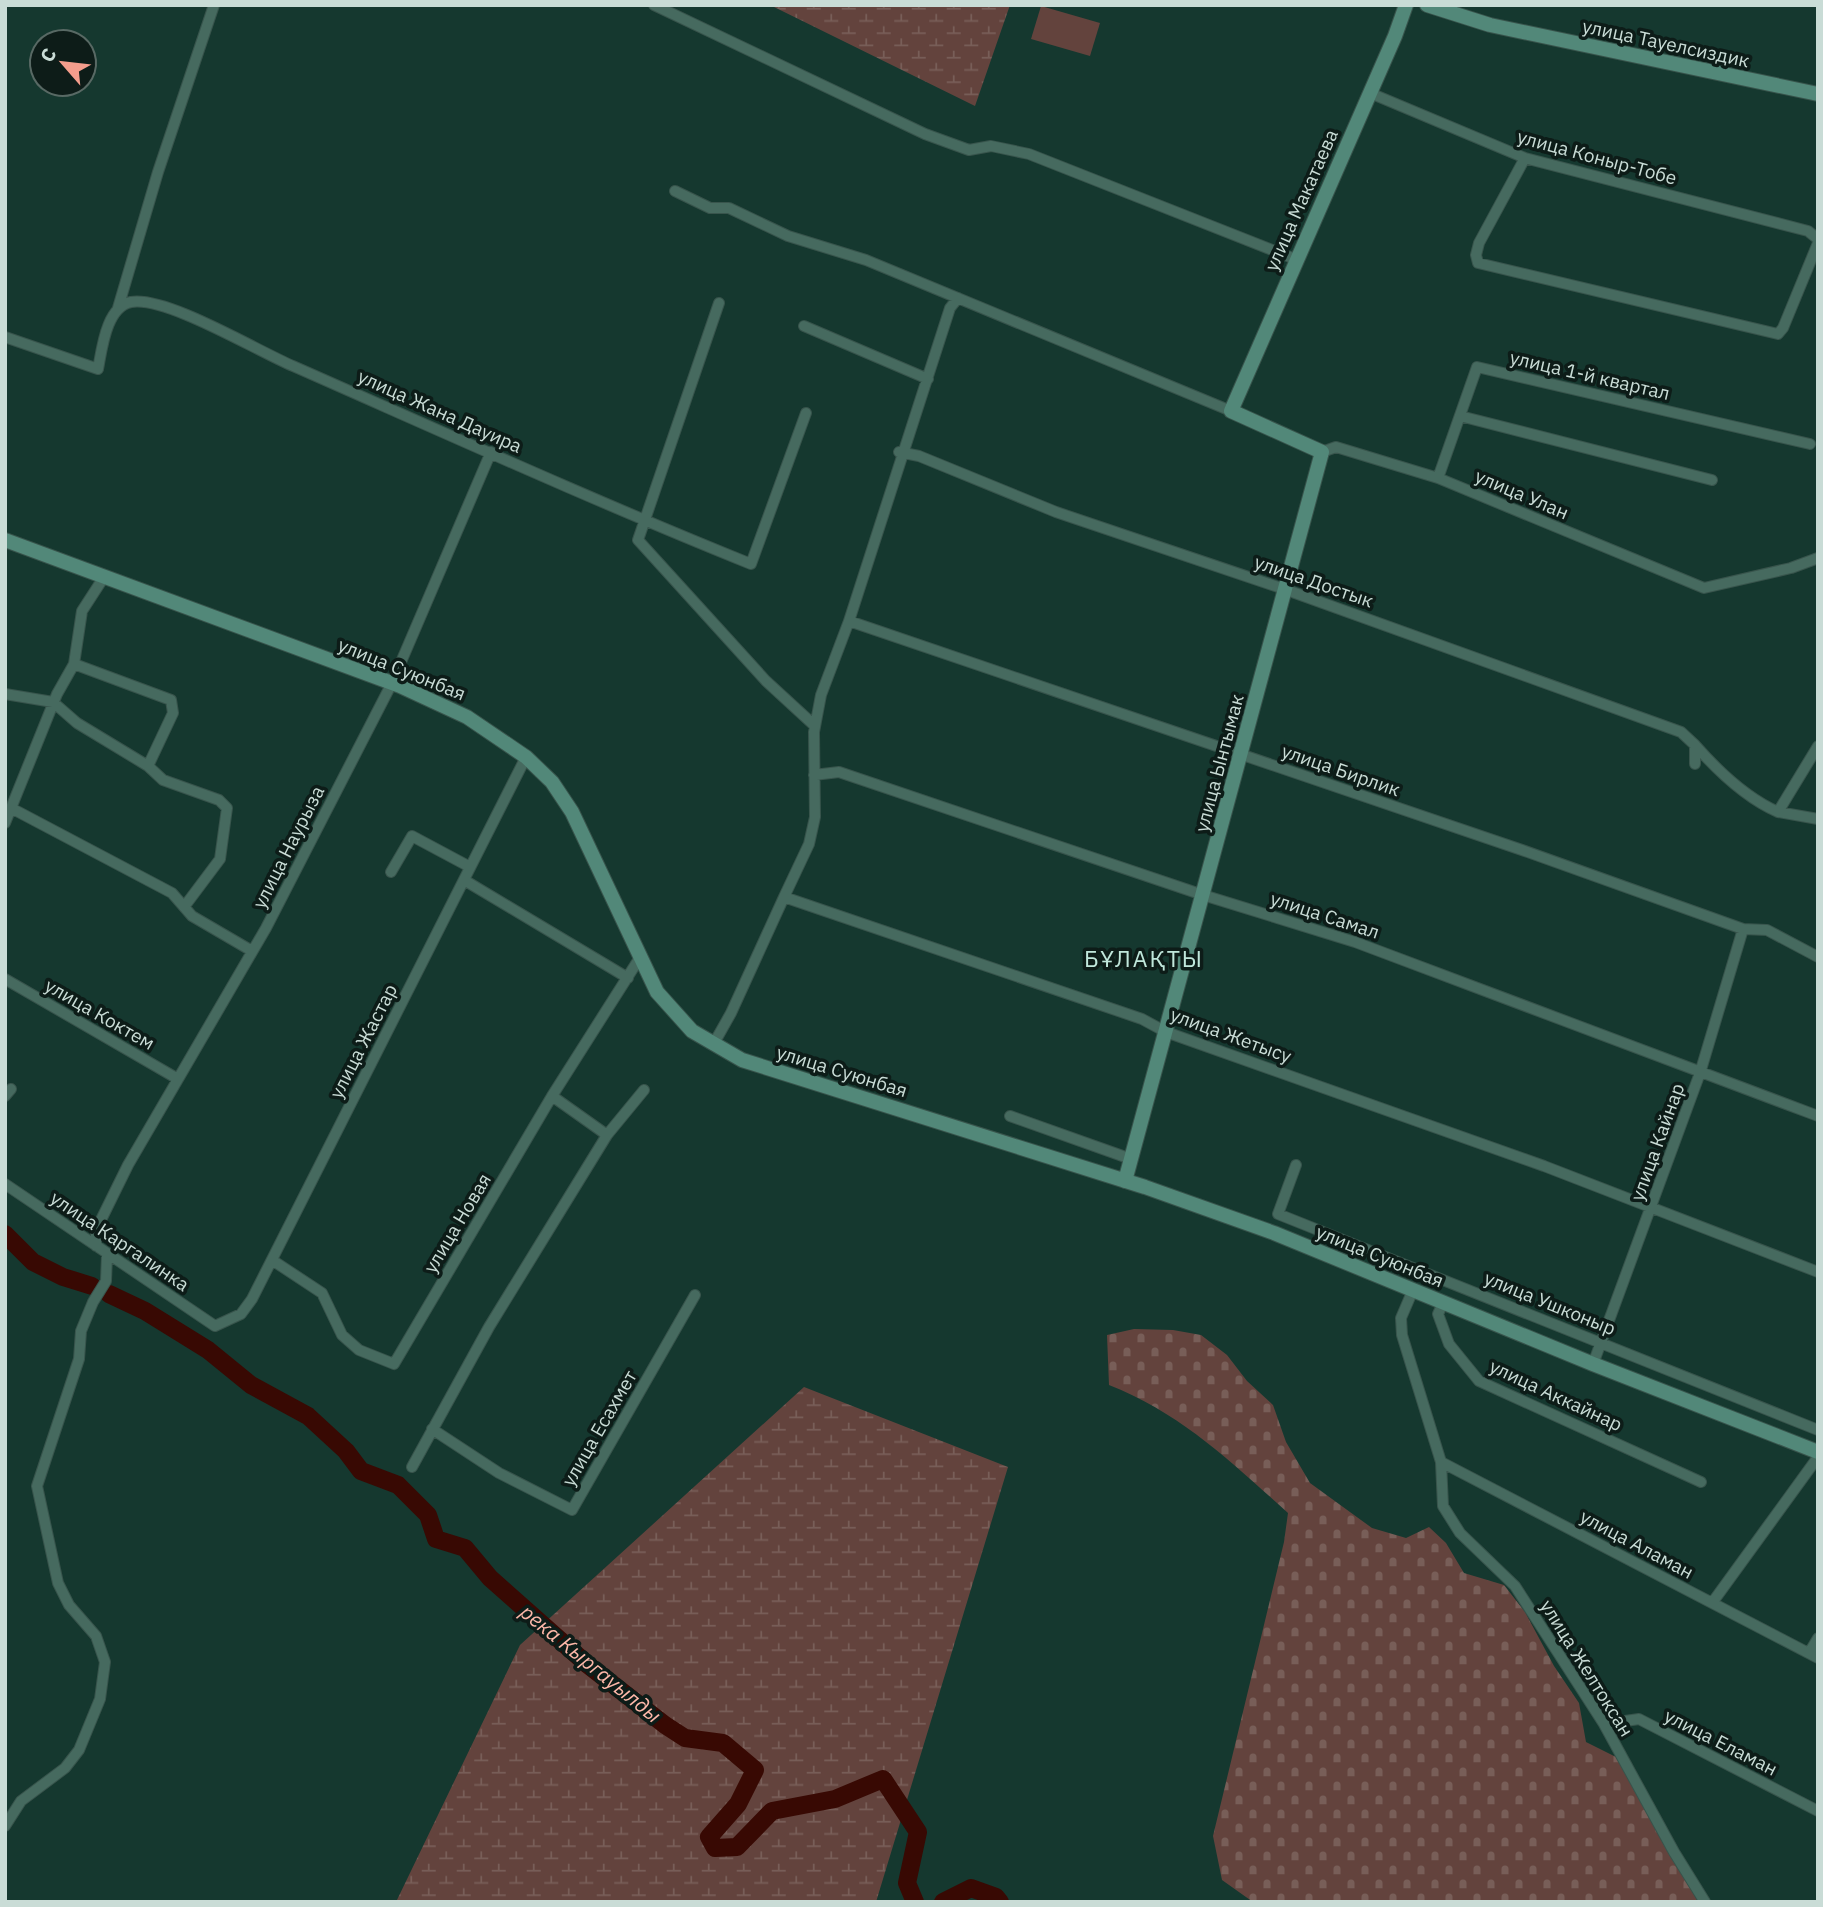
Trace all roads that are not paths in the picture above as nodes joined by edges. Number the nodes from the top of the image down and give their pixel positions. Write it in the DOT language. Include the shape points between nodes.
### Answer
graph roads {
  1 [pos="214,5"];
  2 [pos="654,5"];
  3 [pos="1406,5"];
  4 [pos="1427,5"];
  5 [pos="1370,93"];
  6 [pos="1818,94"];
  7 [pos="1525,158"];
  8 [pos="675,191"];
  9 [pos="1818,241"];
  10 [pos="1295,259"];
  11 [pos="958,298"];
  12 [pos="719,303"];
  13 [pos="118,309"];
  14 [pos="804,326"];
  15 [pos="5,337"];
  16 [pos="928,379"];
  17 [pos="1231,411"];
  18 [pos="806,413"];
  19 [pos="1460,416"];
  20 [pos="1810,444"];
  21 [pos="491,452"];
  22 [pos="902,452"];
  23 [pos="1322,452"];
  24 [pos="1438,478"];
  25 [pos="1712,480"];
  26 [pos="644,519"];
  27 [pos="5,540"];
  28 [pos="1818,558"];
  29 [pos="104,578"];
  30 [pos="1284,589"];
  31 [pos="849,621"];
  32 [pos="74,664"];
  33 [pos="392,683"];
  34 [pos="5,694"];
  35 [pos="53,702"];
  36 [pos="815,726"];
  37 [pos="1695,745"];
  38 [pos="1818,746"];
  39 [pos="1242,754"];
  40 [pos="526,757"];
  41 [pos="1695,764"];
  42 [pos="148,766"];
  43 [pos="814,775"];
  44 [pos="11,808"];
  45 [pos="1778,812"];
  46 [pos="1818,819"];
  47 [pos="5,823"];
  48 [pos="470,867"];
  49 [pos="391,872"];
  50 [pos="464,880"];
  51 [pos="1203,895"];
  52 [pos="784,897"];
  53 [pos="184,907"];
  54 [pos="1743,929"];
  55 [pos="252,951"];
  56 [pos="1818,957"];
  57 [pos="639,959"];
  58 [pos="628,978"];
  59 [pos="5,979"];
  60 [pos="1166,1032"];
  61 [pos="713,1045"];
  62 [pos="1700,1073"];
  63 [pos="178,1079"];
  64 [pos="644,1090"];
  65 [pos="552,1096"];
  66 [pos="1010,1116"];
  67 [pos="1818,1116"];
  68 [pos="607,1135"];
  69 [pos="1131,1159"];
  70 [pos="1296,1165"];
  71 [pos="1125,1181"];
  72 [pos="5,1185"];
  73 [pos="1652,1208"];
  74 [pos="96,1246"];
  75 [pos="107,1255"];
  76 [pos="272,1260"];
  77 [pos="1818,1272"];
  78 [pos="1413,1290"];
  79 [pos="695,1295"];
  80 [pos="1443,1303"];
  81 [pos="215,1326"];
  82 [pos="1602,1342"];
  83 [pos="1593,1364"];
  84 [pos="432,1429"];
  85 [pos="1818,1430"];
  86 [pos="1818,1454"];
  87 [pos="1441,1462"];
  88 [pos="412,1467"];
  89 [pos="1701,1482"];
  90 [pos="1712,1603"];
  91 [pos="1818,1639"];
  92 [pos="1813,1655"];
  93 [pos="1604,1724"];
  94 [pos="1818,1811"];
  95 [pos="5,1826"];
  96 [pos="1705,1902"];
  1 -- 13 [label="street"];
  2 -- 10 [label="street" via="925,134 969,150 991,146 1029,154"];
  3 -- 5 [label="main road, улица Макатаева"];
  4 -- 6 [label="main road, улица Тауелсиздик" via="1490,25"];
  5 -- 7 [label="street, улица Коныр-Тобе"];
  5 -- 10 [label="main road, улица Макатаева"];
  7 -- 9 [label="street, улица Коныр-Тобе" via="1808,231"];
  7 -- 9 [label="street, улица Коныр-Тобе" via="1479,243 1478,263 1778,334"];
  8 -- 11 [label="street" via="710,208 729,208 788,236 866,260"];
  10 -- 17 [label="main road, улица Макатаева"];
  11 -- 16 [label="street" via="950,308"];
  11 -- 17 [label="street"];
  12 -- 26 [label="street"];
  13 -- 15 [label="street" via="98,369"];
  13 -- 21 [label="street, улица Жана Дауира" via="129,302 155,302"];
  14 -- 16 [label="street"];
  16 -- 22 [label="street"];
  17 -- 23 [label="main road"];
  18 -- 26 [label="street, улица Жана Дауира" via="751,564"];
  19 -- 20 [label="street, улица 1-й квартал" via="1477,367"];
  19 -- 24 [label="street, улица 1-й квартал"];
  19 -- 25 [label="street"];
  21 -- 26 [label="street, улица Жана Дауира"];
  21 -- 33 [label="street, улица Наурыза"];
  22 -- 30 [label="street, улица Достык" via="1055,512"];
  22 -- 31 [label="street"];
  23 -- 24 [label="street, улица Улан" via="1336,447"];
  23 -- 30 [label="main road, улица Ынтымак"];
  24 -- 28 [label="street, улица Улан" via="1704,589"];
  26 -- 36 [label="street" via="638,540 766,681"];
  27 -- 29 [label="main road, улица Суюнбая"];
  29 -- 32 [label="street" via="82,611"];
  29 -- 33 [label="main road, улица Суюнбая"];
  30 -- 37 [label="street, улица Достык" via="1681,732"];
  30 -- 39 [label="main road, улица Ынтымак"];
  31 -- 36 [label="street" via="821,695"];
  31 -- 39 [label="street, улица Бирлик"];
  32 -- 35 [label="street"];
  32 -- 42 [label="street" via="171,699 173,713"];
  33 -- 40 [label="main road, улица Суюнбая" via="467,717"];
  33 -- 55 [label="street, улица Наурыза"];
  34 -- 35 [label="street"];
  35 -- 42 [label="street" via="77,723"];
  35 -- 44 [label="street"];
  36 -- 43 [label="street"];
  37 -- 41 [label="street"];
  37 -- 45 [label="street, улица Достык" via="1712,764"];
  38 -- 45 [label="street"];
  39 -- 51 [label="main road, улица Ынтымак"];
  39 -- 54 [label="street, улица Бирлик"];
  40 -- 48 [label="street, улица Жастар"];
  40 -- 57 [label="main road, улица Суюнбая" via="552,782 572,812"];
  42 -- 53 [label="street" via="163,780 219,800 227,808 220,859"];
  43 -- 51 [label="street, улица Самал" via="839,772"];
  43 -- 52 [label="street" via="815,817"];
  44 -- 47 [label="street"];
  44 -- 53 [label="street" via="172,893"];
  45 -- 46 [label="street"];
  48 -- 49 [label="street" via="412,836"];
  48 -- 50 [label="street, улица Жастар"];
  50 -- 58 [label="street"];
  50 -- 76 [label="street, улица Жастар"];
  51 -- 60 [label="main road, улица Ынтымак"];
  51 -- 62 [label="street, улица Самал" via="1355,942"];
  52 -- 60 [label="street, улица Жетысу"];
  52 -- 61 [label="street"];
  53 -- 55 [label="street"];
  54 -- 56 [label="street, улица Бирлик" via="1767,930"];
  54 -- 62 [label="street, улица Кайнар"];
  55 -- 63 [label="street, улица Наурыза"];
  57 -- 58 [label="street, улица Новая"];
  57 -- 61 [label="main road, улица Суюнбая" via="657,992 692,1031"];
  58 -- 65 [label="street, улица Новая"];
  59 -- 63 [label="street, улица Коктем"];
  60 -- 69 [label="main road, улица Ынтымак"];
  60 -- 73 [label="street, улица Жетысу"];
  61 -- 71 [label="main road, улица Суюнбая" via="742,1060"];
  62 -- 67 [label="street, улица Самал"];
  62 -- 73 [label="street, улица Кайнар"];
  63 -- 74 [label="street, улица Наурыза" via="101,1219"];
  64 -- 68 [label="street"];
  65 -- 68 [label="street"];
  65 -- 76 [label="street, улица Новая" via="394,1364 359,1350 342,1335 322,1293"];
  66 -- 69 [label="street"];
  68 -- 84 [label="street"];
  69 -- 71 [label="main road, улица Ынтымак"];
  70 -- 82 [label="street, улица Ушконыр" via="1278,1214"];
  71 -- 78 [label="main road, улица Суюнбая" via="1274,1233"];
  72 -- 74 [label="street, улица Каргалинка"];
  73 -- 77 [label="street, улица Жетысу"];
  73 -- 82 [label="street, улица Кайнар"];
  74 -- 75 [label="street, улица Каргалинка"];
  75 -- 81 [label="street, улица Каргалинка"];
  75 -- 95 [label="street" via="106,1281 81,1331 79,1359 37,1486 58,1583 69,1605 96,1636 104,1662 100,1699 79,1750 65,1768 21,1801"];
  76 -- 81 [label="street, улица Жастар" via="248,1307"];
  78 -- 80 [label="main road, улица Суюнбая"];
  78 -- 87 [label="street, улица Желтоксан" via="1401,1318 1402,1335"];
  79 -- 84 [label="street, улица Есахмет" via="572,1510 499,1473"];
  80 -- 83 [label="main road, улица Суюнбая"];
  80 -- 89 [label="street, улица Аккайнар" via="1438,1314 1450,1344 1479,1381"];
  82 -- 83 [label="street, улица Кайнар"];
  82 -- 85 [label="street, улица Ушконыр"];
  83 -- 86 [label="main road, улица Суюнбая"];
  84 -- 88 [label="street"];
  86 -- 90 [label="street"];
  87 -- 90 [label="street, улица Аламан"];
  87 -- 93 [label="street, улица Желтоксан" via="1443,1506 1460,1533 1515,1586"];
  90 -- 92 [label="street, улица Аламан"];
  91 -- 92 [label="street"];
  93 -- 94 [label="street, улица Еламан" via="1639,1719"];
  93 -- 96 [label="street, улица Желтоксан"];
}
